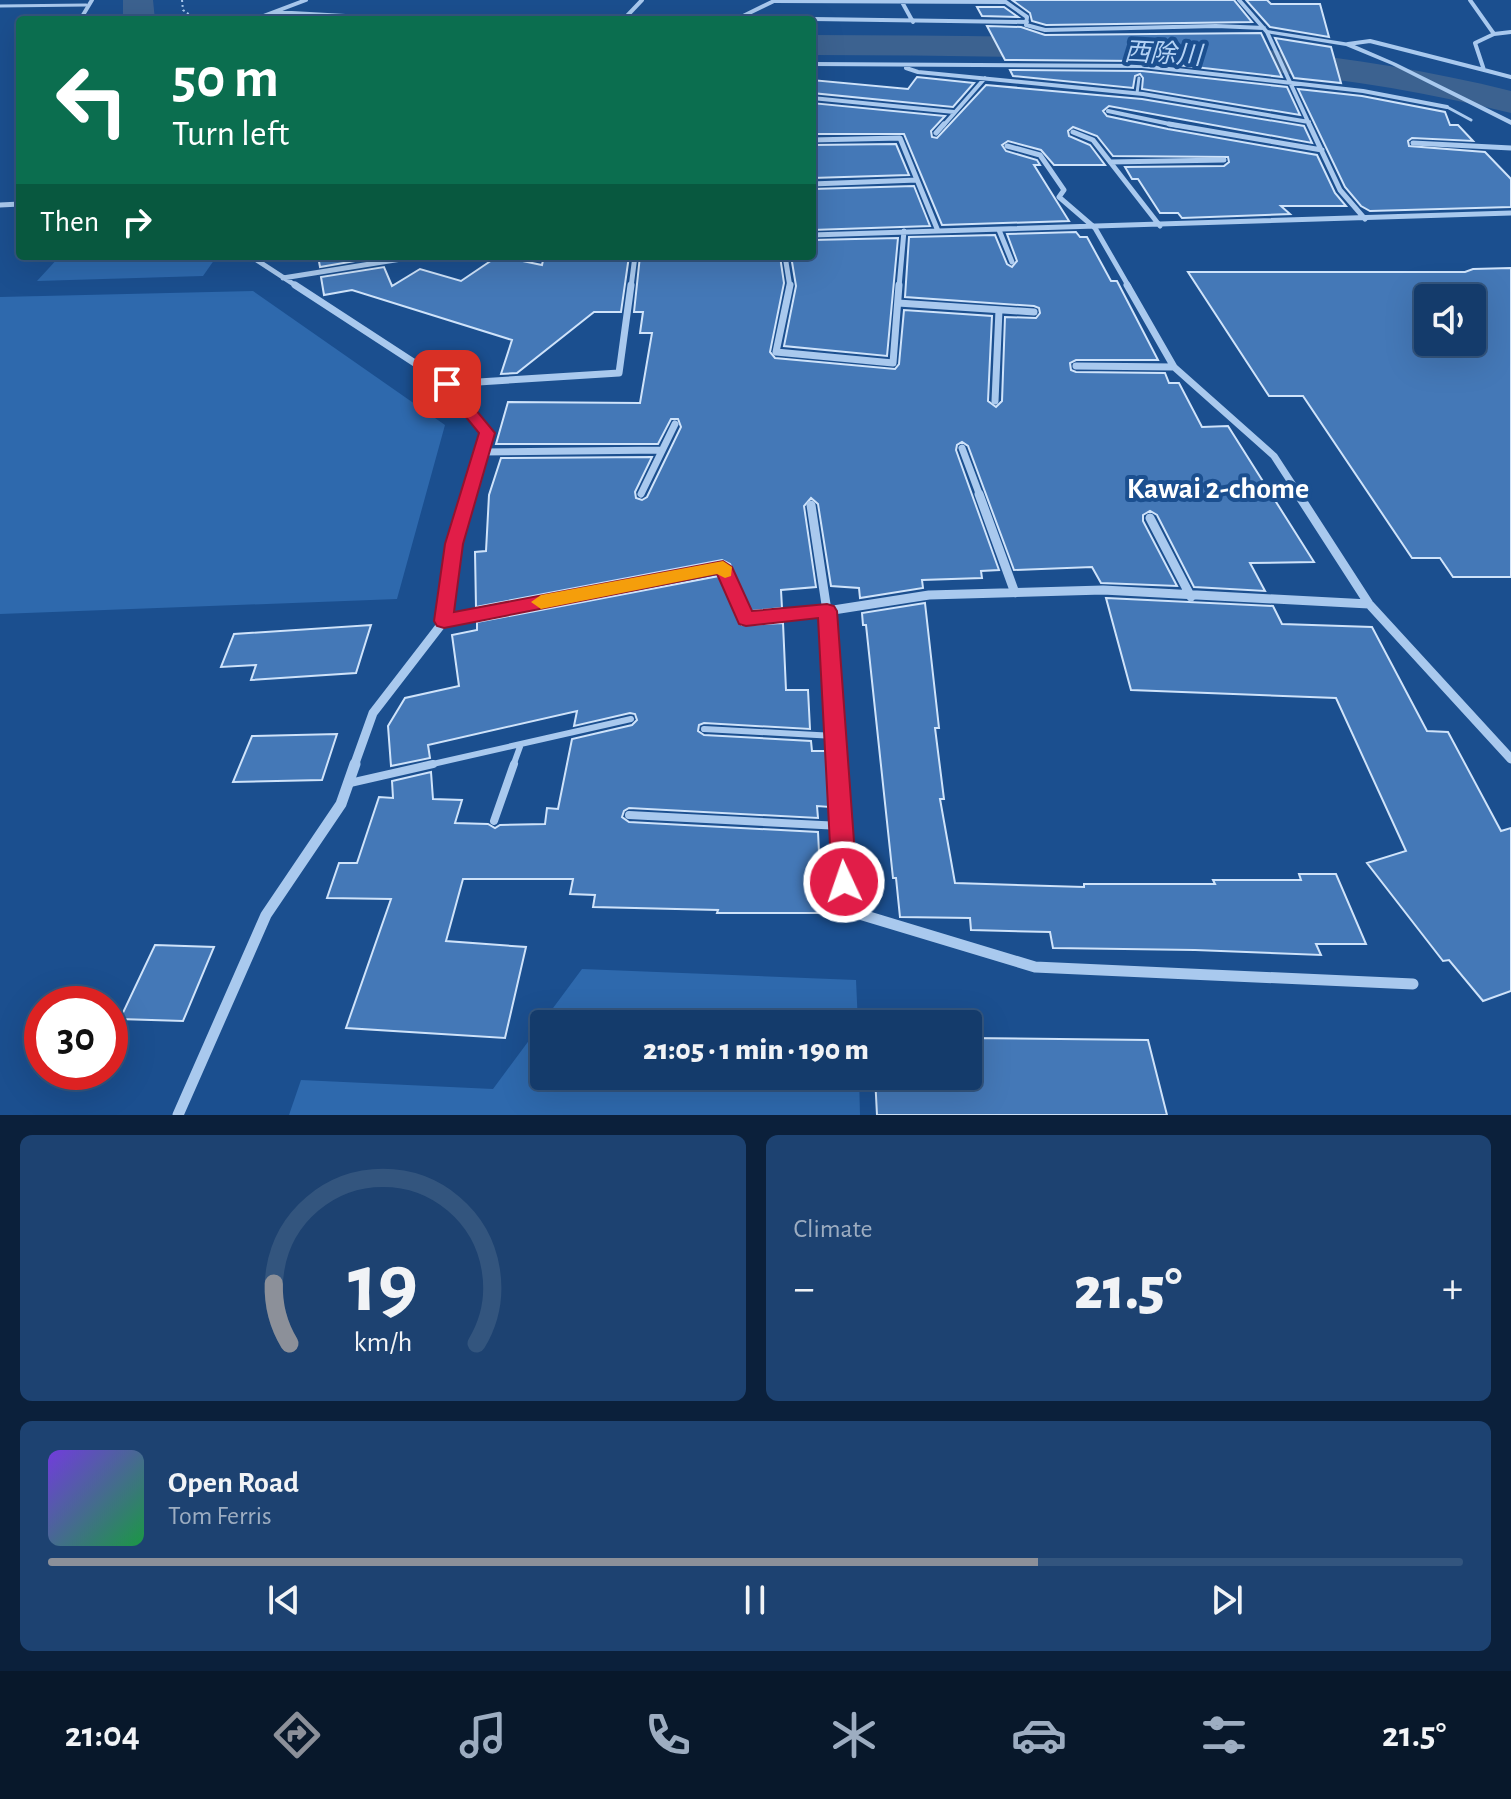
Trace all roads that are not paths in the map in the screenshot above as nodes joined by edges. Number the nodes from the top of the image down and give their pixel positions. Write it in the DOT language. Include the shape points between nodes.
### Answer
graph roads {
  1 [pos="92,0"];
  2 [pos="306,0"];
  3 [pos="642,0"];
  4 [pos="1239,0"];
  5 [pos="1470,0"];
  6 [pos="776,1"];
  7 [pos="1004,1"];
  8 [pos="902,2"];
  9 [pos="86,5"];
  10 [pos="0,6"];
  11 [pos="274,12"];
  12 [pos="82,16"];
  13 [pos="264,16"];
  14 [pos="345,16"];
  15 [pos="627,16"];
  16 [pos="743,16"];
  17 [pos="816,20"];
  18 [pos="913,22"];
  19 [pos="1027,22"];
  20 [pos="1266,30"];
  21 [pos="1511,32"];
  22 [pos="1494,34"];
  23 [pos="1348,44"];
  24 [pos="816,64"];
  25 [pos="897,64"];
  26 [pos="1484,70"];
  27 [pos="1511,77"];
  28 [pos="985,78"];
  29 [pos="1139,78"];
  30 [pos="1290,83"];
  31 [pos="1137,93"];
  32 [pos="816,98"];
  33 [pos="1447,107"];
  34 [pos="1108,111"];
  35 [pos="954,112"];
  36 [pos="1471,120"];
  37 [pos="1309,122"];
  38 [pos="1511,123"];
  39 [pos="1073,132"];
  40 [pos="936,133"];
  41 [pos="816,140"];
  42 [pos="1413,143"];
  43 [pos="1007,146"];
  44 [pos="1511,148"];
  45 [pos="1322,150"];
  46 [pos="1224,160"];
  47 [pos="1110,162"];
  48 [pos="917,180"];
  49 [pos="816,184"];
  50 [pos="1511,213"];
  51 [pos="1365,219"];
  52 [pos="1160,226"];
  53 [pos="1095,228"];
  54 [pos="999,230"];
  55 [pos="904,231"];
  56 [pos="938,231"];
  57 [pos="816,235"];
  58 [pos="256,260"];
  59 [pos="370,260"];
  60 [pos="394,260"];
  61 [pos="634,260"];
  62 [pos="786,260"];
  63 [pos="1012,262"];
  64 [pos="367,264"];
  65 [pos="283,279"];
  66 [pos="898,303"];
  67 [pos="999,310"];
  68 [pos="1034,312"];
  69 [pos="1076,366"];
  70 [pos="1174,367"];
  71 [pos="447,384"];
  72 [pos="995,401"];
  73 [pos="675,424"];
  74 [pos="962,448"];
  75 [pos="661,450"];
  76 [pos="481,452"];
  77 [pos="641,494"];
  78 [pos="811,505"];
  79 [pos="1150,518"];
  80 [pos="1015,593"];
  81 [pos="1191,597"];
  82 [pos="1369,604"];
  83 [pos="827,611"];
  84 [pos="444,621"];
  85 [pos="631,719"];
  86 [pos="704,729"];
  87 [pos="835,736"];
  88 [pos="521,744"];
  89 [pos="1511,759"];
  90 [pos="349,783"];
  91 [pos="629,815"];
  92 [pos="494,821"];
  93 [pos="841,826"];
  94 [pos="1413,984"];
  95 [pos="178,1115"];
  1 -- 9 [label="street"];
  2 -- 11 [label="street"];
  3 -- 15 [label="street"];
  4 -- 20 [label="street"];
  5 -- 22 [label="street"];
  6 -- 8 [label="street"];
  6 -- 16 [label="street"];
  7 -- 8 [label="street"];
  7 -- 19 [label="street"];
  8 -- 18 [label="street"];
  9 -- 10 [label="lane"];
  9 -- 12 [label="street"];
  11 -- 13 [label="street"];
  11 -- 14 [label="street"];
  17 -- 18 [label="street"];
  18 -- 19 [label="street"];
  19 -- 20 [label="street" via="1045,30"];
  20 -- 23 [label="street"];
  20 -- 30 [label="street"];
  21 -- 22 [label="street"];
  22 -- 26 [label="street" via="1475,43"];
  23 -- 26 [label="street" via="1370,41"];
  23 -- 38 [label="street"];
  24 -- 25 [label="street"];
  25 -- 28 [label="street" via="918,72"];
  25 -- 30 [label="street" via="1107,64"];
  26 -- 27 [label="street"];
  28 -- 31 [label="street"];
  28 -- 35 [label="street"];
  29 -- 31 [label="lane"];
  30 -- 33 [label="street"];
  30 -- 37 [label="street"];
  31 -- 37 [label="street"];
  32 -- 35 [label="street"];
  33 -- 36 [label="lane"];
  34 -- 45 [label="street"];
  35 -- 40 [label="street"];
  37 -- 45 [label="street"];
  39 -- 47 [label="street" via="1093,140"];
  41 -- 48 [label="street" via="900,138"];
  42 -- 44 [label="street"];
  43 -- 53 [label="street" via="1040,155 1064,190 1059,197"];
  45 -- 51 [label="street" via="1340,190"];
  46 -- 47 [label="street"];
  47 -- 52 [label="street"];
  48 -- 49 [label="street"];
  48 -- 56 [label="street"];
  50 -- 51 [label="street"];
  51 -- 52 [label="street"];
  52 -- 53 [label="street"];
  53 -- 54 [label="street"];
  53 -- 70 [label="street"];
  54 -- 56 [label="street"];
  54 -- 63 [label="street"];
  55 -- 56 [label="street"];
  55 -- 57 [label="street"];
  55 -- 66 [label="street"];
  58 -- 65 [label="street"];
  59 -- 64 [label="street"];
  60 -- 64 [label="street"];
  61 -- 71 [label="street" via="619,373"];
  62 -- 66 [label="street" via="790,288 776,352 893,363"];
  64 -- 65 [label="street"];
  65 -- 71 [label="street"];
  66 -- 67 [label="street"];
  67 -- 68 [label="street"];
  67 -- 72 [label="street"];
  69 -- 70 [label="street"];
  70 -- 82 [label="street" via="1274,456"];
  71 -- 76 [label="street" via="487,433"];
  73 -- 75 [label="street"];
  74 -- 80 [label="street"];
  75 -- 76 [label="street"];
  75 -- 77 [label="street"];
  76 -- 84 [label="street" via="454,544"];
  78 -- 83 [label="street"];
  79 -- 81 [label="street"];
  80 -- 81 [label="street" via="1103,590"];
  80 -- 83 [label="street" via="929,595"];
  81 -- 82 [label="street"];
  82 -- 89 [label="street"];
  83 -- 84 [label="street" via="746,619 723,567"];
  83 -- 87 [label="street"];
  84 -- 90 [label="street" via="373,713"];
  85 -- 88 [label="lane"];
  86 -- 87 [label="lane"];
  87 -- 93 [label="street"];
  88 -- 90 [label="lane"];
  88 -- 92 [label="lane"];
  90 -- 95 [label="street" via="341,804 266,915"];
  91 -- 93 [label="lane"];
  93 -- 94 [label="street" via="846,910 1035,967"];
}
